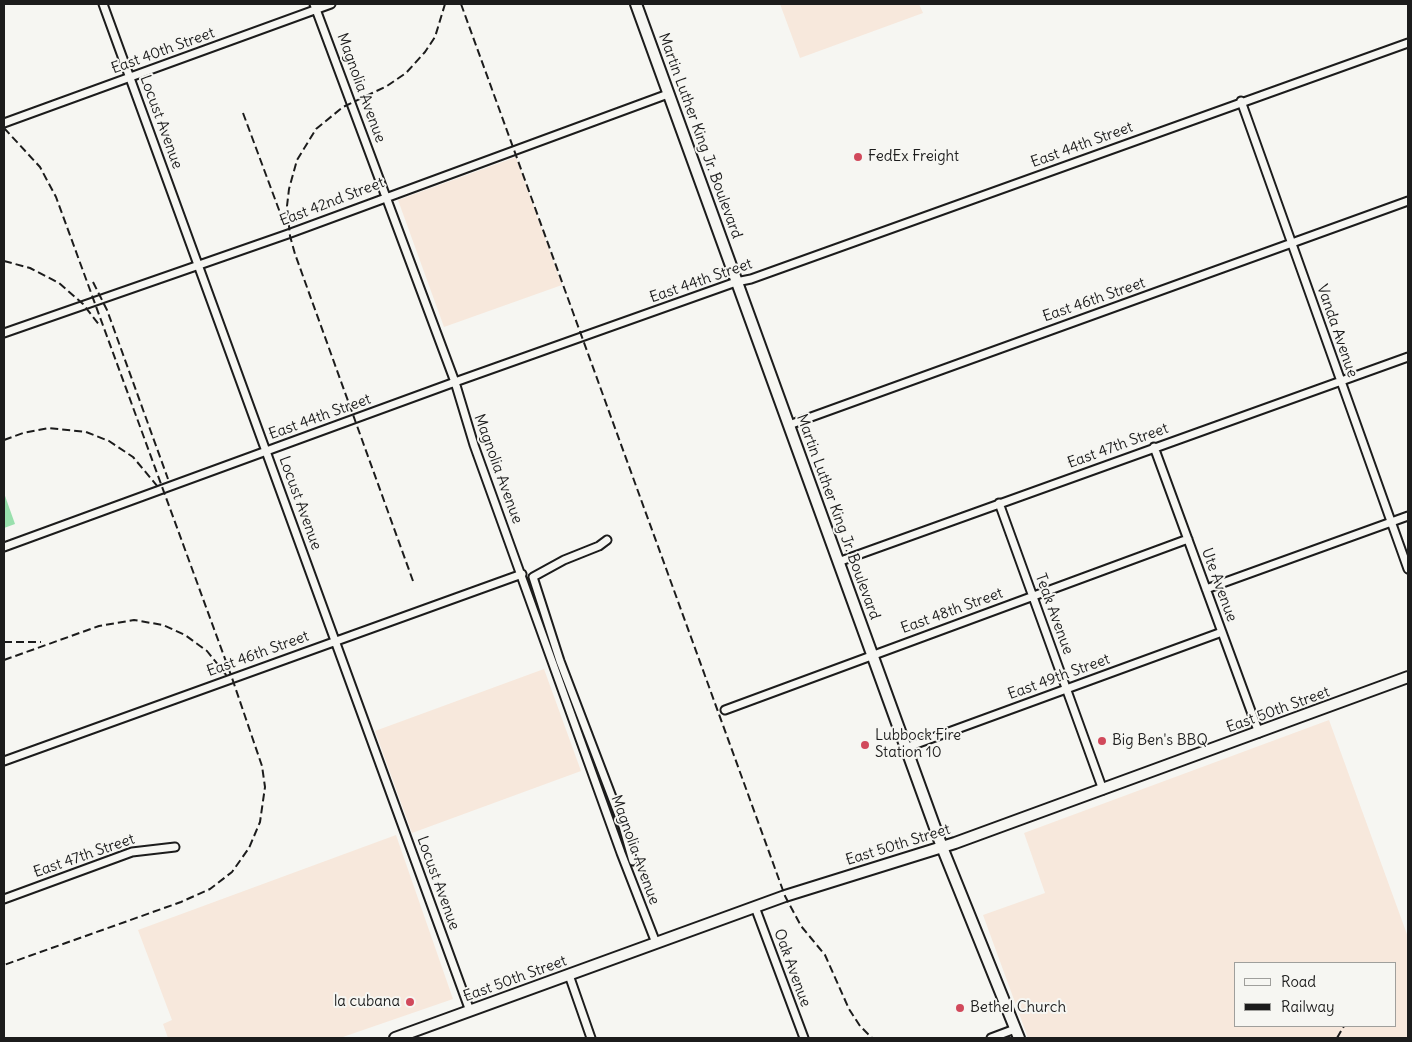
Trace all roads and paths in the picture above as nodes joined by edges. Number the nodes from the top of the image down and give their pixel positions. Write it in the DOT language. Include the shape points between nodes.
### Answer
graph roads {
  1 [pos="103,4"];
  2 [pos="331,4"];
  3 [pos="636,4"];
  4 [pos="316,6"];
  5 [pos="1408,42"];
  6 [pos="130,77"];
  7 [pos="668,94"];
  8 [pos="1241,102"];
  9 [pos="4,123"];
  10 [pos="386,196"];
  11 [pos="1408,201"];
  12 [pos="1293,243"];
  13 [pos="198,264"];
  14 [pos="736,282"];
  15 [pos="4,333"];
  16 [pos="1408,357"];
  17 [pos="1340,381"];
  18 [pos="455,382"];
  19 [pos="788,425"];
  20 [pos="1154,447"];
  21 [pos="266,451"];
  22 [pos="999,503"];
  23 [pos="1408,516"];
  24 [pos="1391,522"];
  25 [pos="1188,539"];
  26 [pos="607,540"];
  27 [pos="4,547"];
  28 [pos="838,562"];
  29 [pos="1408,569"];
  30 [pos="522,574"];
  31 [pos="1206,589"];
  32 [pos="1034,596"];
  33 [pos="1222,632"];
  34 [pos="335,640"];
  35 [pos="872,655"];
  36 [pos="1408,677"];
  37 [pos="1066,688"];
  38 [pos="725,710"];
  39 [pos="1259,733"];
  40 [pos="906,748"];
  41 [pos="4,761"];
  42 [pos="1103,790"];
  43 [pos="175,847"];
  44 [pos="942,848"];
  45 [pos="634,861"];
  46 [pos="4,899"];
  47 [pos="755,907"];
  48 [pos="656,943"];
  49 [pos="569,975"];
  50 [pos="470,1011"];
  51 [pos="1017,1034"];
  52 [pos="395,1038"];
  53 [pos="591,1038"];
  54 [pos="804,1038"];
  55 [pos="991,1038"];
  1 -- 6 [label="street, Locust Avenue"];
  2 -- 4 [label="street, East 40th Street"];
  3 -- 7 [label="main road, Martin Luther King Jr. Boulevard"];
  4 -- 6 [label="street, East 40th Street"];
  4 -- 10 [label="street, Magnolia Avenue"];
  5 -- 8 [label="street, East 44th Street"];
  6 -- 9 [label="street, East 40th Street"];
  6 -- 13 [label="street, Locust Avenue"];
  7 -- 10 [label="street, East 42nd Street"];
  7 -- 14 [label="main road, Martin Luther King Jr. Boulevard"];
  8 -- 12 [label="street, Vanda Avenue"];
  8 -- 14 [label="street, East 44th Street"];
  10 -- 13 [label="street, East 42nd Street"];
  10 -- 18 [label="street, Magnolia Avenue"];
  11 -- 12 [label="street, East 46th Street"];
  12 -- 17 [label="street, Vanda Avenue"];
  12 -- 19 [label="street, East 46th Street"];
  13 -- 15 [label="street, East 42nd Street"];
  13 -- 21 [label="street, Locust Avenue"];
  14 -- 18 [label="street, East 44th Street"];
  14 -- 19 [label="main road, Martin Luther King Jr. Boulevard"];
  16 -- 17 [label="street, East 47th Street"];
  17 -- 20 [label="street, East 47th Street"];
  17 -- 24 [label="street, Vanda Avenue"];
  18 -- 21 [label="street, East 44th Street"];
  18 -- 30 [label="street, Magnolia Avenue" via="474,445"];
  19 -- 28 [label="main road, Martin Luther King Jr. Boulevard"];
  20 -- 22 [label="street, East 47th Street"];
  20 -- 25 [label="street, Ute Avenue"];
  21 -- 27 [label="street, East 44th Street"];
  21 -- 34 [label="street, Locust Avenue"];
  22 -- 28 [label="street, East 47th Street"];
  22 -- 32 [label="street, Teak Avenue"];
  23 -- 24 [label="street"];
  24 -- 29 [label="street, Vanda Avenue"];
  24 -- 31 [label="street"];
  25 -- 31 [label="street, Ute Avenue"];
  25 -- 32 [label="street, East 48th Street"];
  26 -- 45 [label="street" via="533,577 560,661"];
  28 -- 35 [label="main road, Martin Luther King Jr. Boulevard"];
  30 -- 34 [label="street, East 46th Street"];
  30 -- 48 [label="street, Magnolia Avenue" via="620,853"];
  31 -- 33 [label="street, Ute Avenue"];
  32 -- 35 [label="street, East 48th Street"];
  32 -- 37 [label="street, Teak Avenue"];
  33 -- 37 [label="street, East 49th Street"];
  33 -- 39 [label="street, Ute Avenue"];
  34 -- 41 [label="street, East 46th Street"];
  34 -- 50 [label="street, Locust Avenue"];
  35 -- 38 [label="street, East 48th Street"];
  35 -- 40 [label="main road, Martin Luther King Jr. Boulevard"];
  36 -- 39 [label="main road, East 50th Street"];
  37 -- 40 [label="street, East 49th Street"];
  37 -- 42 [label="street, Teak Avenue"];
  39 -- 42 [label="main road, East 50th Street"];
  40 -- 44 [label="main road, Martin Luther King Jr. Boulevard"];
  42 -- 44 [label="main road, East 50th Street"];
  43 -- 46 [label="street, East 47th Street" via="132,852"];
  44 -- 47 [label="main road, East 50th Street"];
  44 -- 51 [label="main road, Martin Luther King Jr. Boulevard"];
  47 -- 48 [label="main road, East 50th Street"];
  47 -- 54 [label="street, Oak Avenue"];
  48 -- 49 [label="main road, East 50th Street"];
  49 -- 50 [label="main road, East 50th Street"];
  49 -- 53 [label="street"];
  50 -- 52 [label="main road, East 50th Street"];
  51 -- 55 [label="street"];
}
